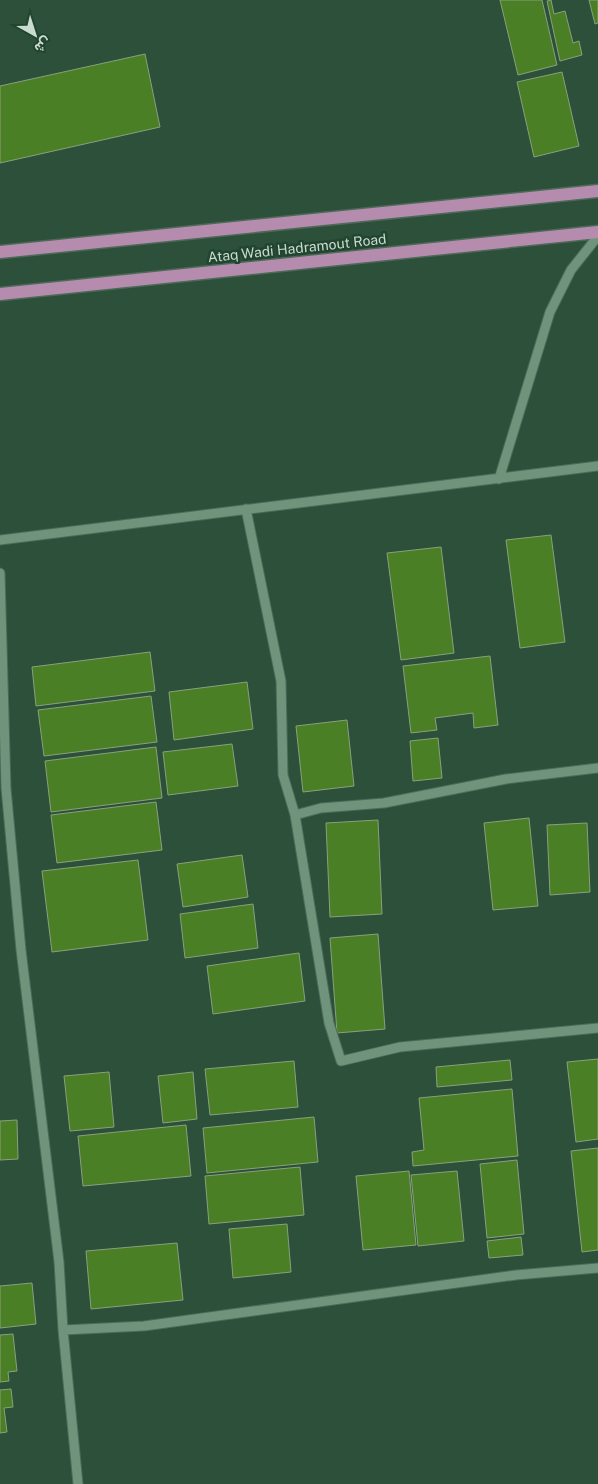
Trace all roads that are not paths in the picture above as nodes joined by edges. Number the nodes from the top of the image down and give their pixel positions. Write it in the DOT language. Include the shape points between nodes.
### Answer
graph roads {
  1 [pos="598,191"];
  2 [pos="598,232"];
  3 [pos="598,236"];
  4 [pos="0,252"];
  5 [pos="0,294"];
  6 [pos="598,466"];
  7 [pos="499,479"];
  8 [pos="246,509"];
  9 [pos="0,540"];
  10 [pos="0,573"];
  11 [pos="598,768"];
  12 [pos="3,788"];
  13 [pos="295,815"];
  14 [pos="598,1028"];
  15 [pos="598,1268"];
  16 [pos="63,1330"];
  17 [pos="78,1484"];
  1 -- 4 [label="main road, Ataq Wadi Hadramout Road"];
  2 -- 5 [label="main road, Ataq Wadi Hadramout Road"];
  3 -- 7 [label="street" via="571,270 550,312"];
  6 -- 7 [label="street"];
  7 -- 8 [label="street"];
  8 -- 9 [label="street"];
  8 -- 13 [label="street" via="281,682 283,775"];
  10 -- 12 [label="street"];
  11 -- 13 [label="street" via="506,779 384,802 321,808"];
  12 -- 16 [label="street" via="59,1262"];
  13 -- 14 [label="street" via="330,1023 341,1062 400,1047"];
  15 -- 16 [label="street" via="516,1275 144,1326"];
  16 -- 17 [label="street"];
}
